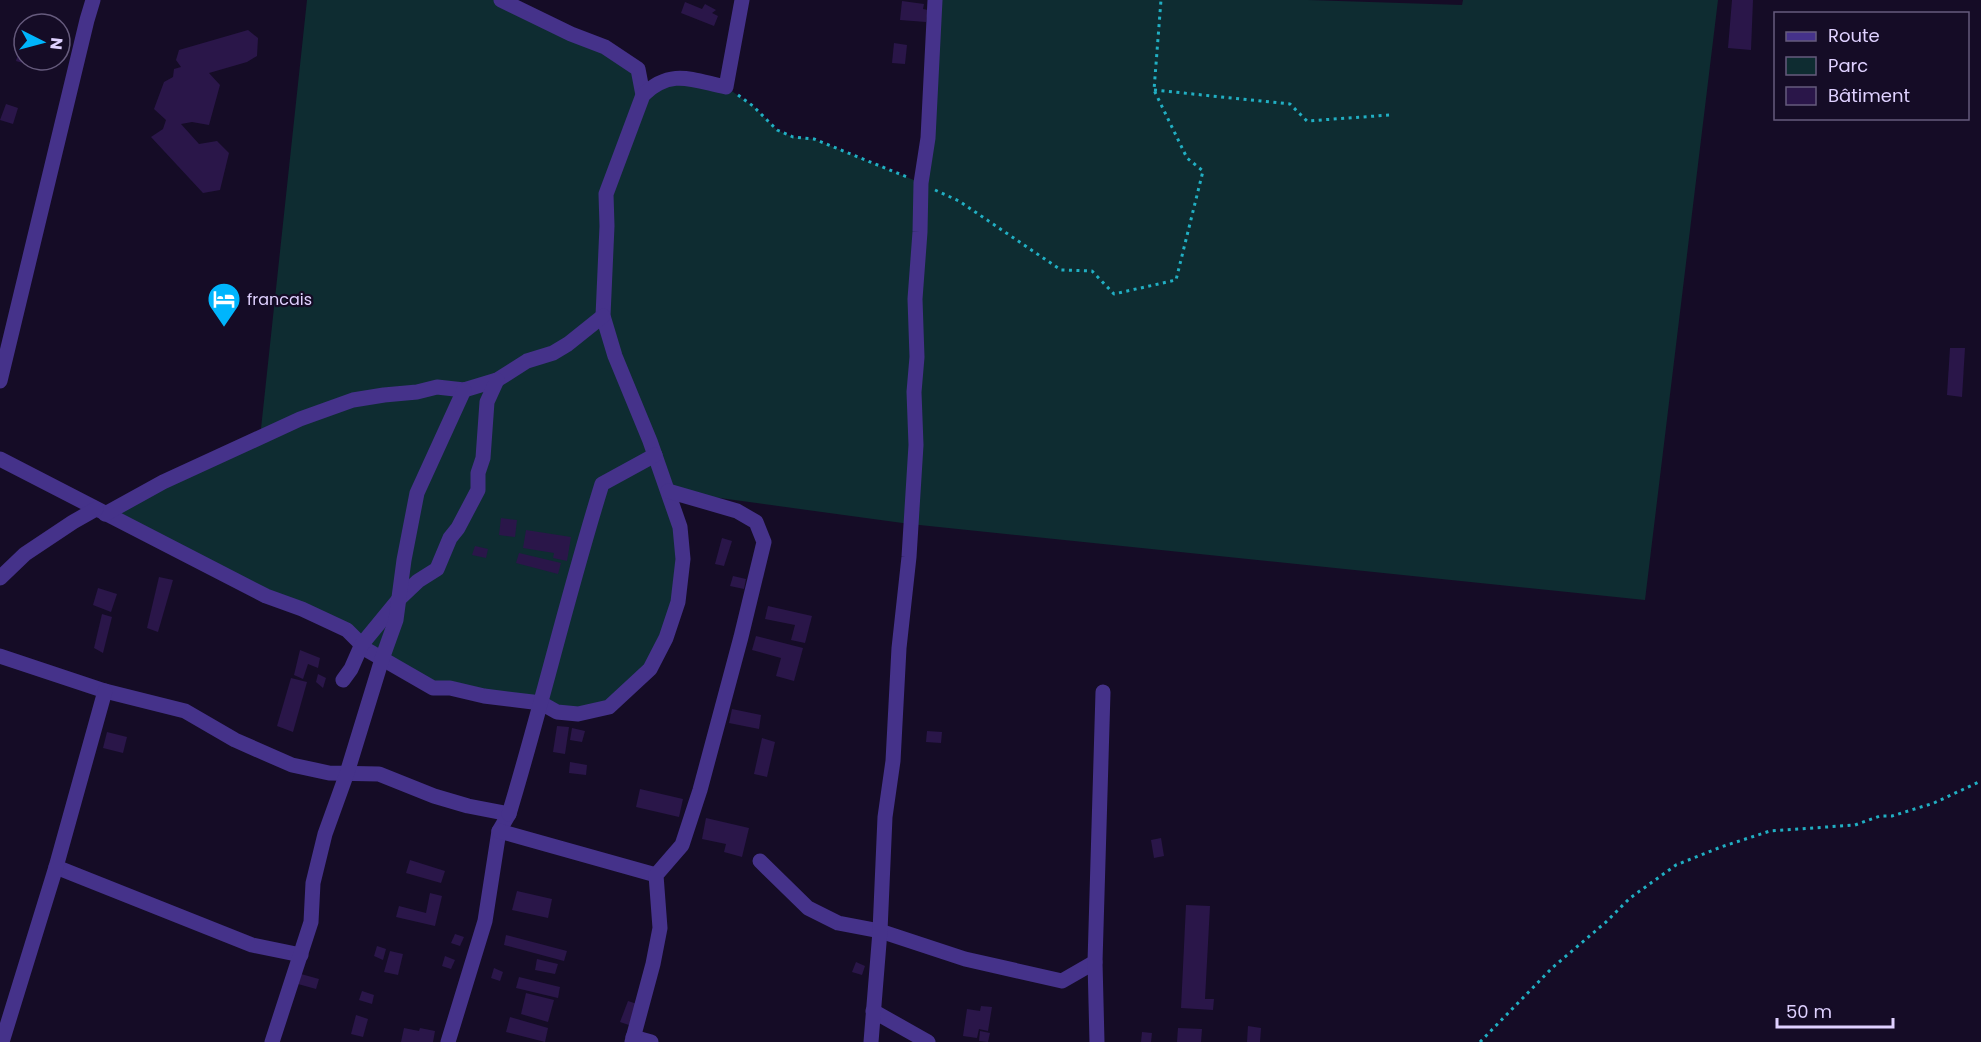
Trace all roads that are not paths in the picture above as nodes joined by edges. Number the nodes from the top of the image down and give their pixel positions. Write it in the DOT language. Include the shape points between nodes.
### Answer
graph roads {
  1 [pos="93,0"];
  2 [pos="501,0"];
  3 [pos="742,0"];
  4 [pos="934,0"];
  5 [pos="643,95"];
  6 [pos="603,316"];
  7 [pos="497,380"];
  8 [pos="0,381"];
  9 [pos="464,390"];
  10 [pos="655,454"];
  11 [pos="0,459"];
  12 [pos="668,491"];
  13 [pos="100,511"];
  14 [pos="0,578"];
  15 [pos="399,599"];
  16 [pos="362,644"];
  17 [pos="0,656"];
  18 [pos="382,659"];
  19 [pos="343,680"];
  20 [pos="105,691"];
  21 [pos="1103,692"];
  22 [pos="542,703"];
  23 [pos="347,773"];
  24 [pos="509,814"];
  25 [pos="499,831"];
  26 [pos="760,861"];
  27 [pos="57,867"];
  28 [pos="656,875"];
  29 [pos="880,931"];
  30 [pos="301,955"];
  31 [pos="1095,962"];
  32 [pos="873,1011"];
  33 [pos="633,1040"];
  34 [pos="2,1042"];
  35 [pos="272,1042"];
  36 [pos="448,1042"];
  37 [pos="651,1042"];
  38 [pos="871,1042"];
  39 [pos="928,1042"];
  40 [pos="1097,1042"];
  1 -- 8 [label="street"];
  2 -- 5 [label="street" via="605,47 638,69"];
  3 -- 5 [label="street" via="726,87 672,78 654,84"];
  4 -- 29 [label="street" via="915,298 916,445 885,817"];
  5 -- 6 [label="street" via="606,194"];
  6 -- 7 [label="street" via="553,353 527,361"];
  6 -- 10 [label="street"];
  7 -- 9 [label="street"];
  7 -- 15 [label="street" via="487,402 478,490 437,569"];
  9 -- 13 [label="street" via="437,387 353,400 300,419"];
  9 -- 15 [label="street" via="417,493"];
  10 -- 12 [label="street"];
  10 -- 22 [label="street" via="603,484 582,547"];
  11 -- 13 [label="street"];
  12 -- 22 [label="street" via="680,527 683,559 678,602 650,669 609,707 578,714 558,712"];
  12 -- 28 [label="street" via="737,511 756,522 764,543 700,790 682,845"];
  13 -- 14 [label="street" via="73,522 25,554"];
  13 -- 16 [label="street" via="266,596 347,630"];
  15 -- 16 [label="street"];
  15 -- 18 [label="street"];
  16 -- 18 [label="street"];
  16 -- 19 [label="street"];
  17 -- 20 [label="street"];
  18 -- 22 [label="street" via="433,688"];
  18 -- 23 [label="street"];
  20 -- 23 [label="street" via="185,711 235,740 292,765"];
  20 -- 27 [label="street"];
  21 -- 31 [label="street"];
  22 -- 24 [label="street"];
  23 -- 24 [label="street" via="379,774 434,796"];
  23 -- 30 [label="street" via="325,834 313,883 311,922"];
  24 -- 25 [label="street"];
  25 -- 28 [label="street"];
  25 -- 36 [label="street" via="484,921"];
  26 -- 29 [label="street" via="808,908 838,923"];
  27 -- 30 [label="street" via="252,945"];
  27 -- 34 [label="street"];
  28 -- 33 [label="street" via="660,928"];
  29 -- 31 [label="street" via="965,959 1062,981"];
  29 -- 32 [label="street"];
  30 -- 35 [label="street"];
  31 -- 40 [label="street"];
  32 -- 38 [label="street"];
  32 -- 39 [label="street"];
  33 -- 37 [label="street"];
}
